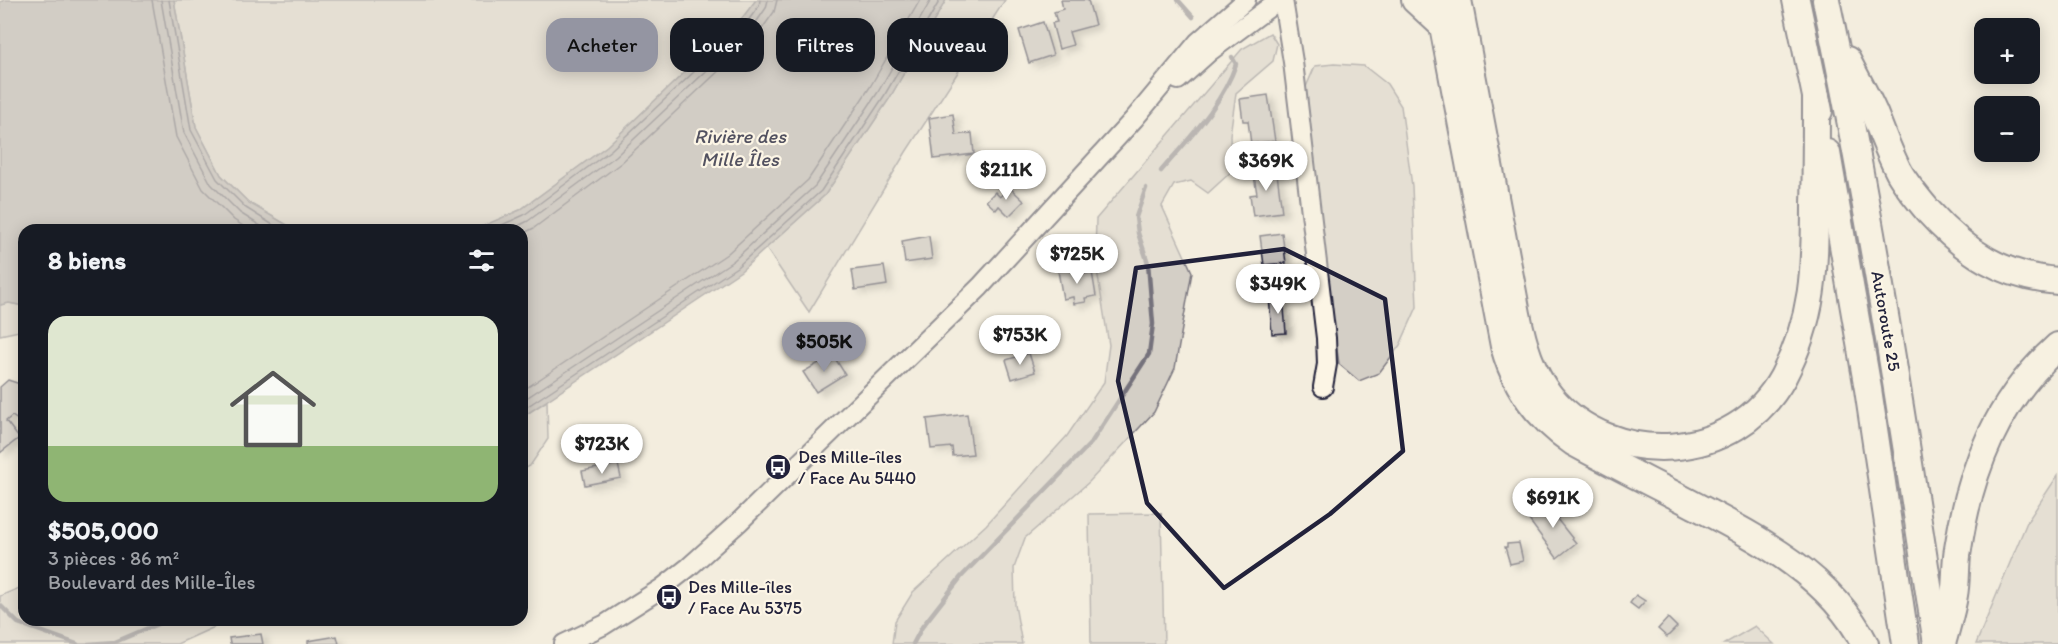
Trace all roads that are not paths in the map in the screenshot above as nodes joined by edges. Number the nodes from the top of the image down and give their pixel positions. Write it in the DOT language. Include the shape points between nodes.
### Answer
graph roads {
  1 [pos="1246,0"];
  2 [pos="1281,0"];
  3 [pos="1415,0"];
  4 [pos="1438,0"];
  5 [pos="1458,0"];
  6 [pos="1796,0"];
  7 [pos="1826,0"];
  8 [pos="1442,25"];
  9 [pos="1833,33"];
  10 [pos="1816,96"];
  11 [pos="1134,119"];
  12 [pos="2058,281"];
  13 [pos="2058,346"];
  14 [pos="1323,387"];
  15 [pos="564,644"];
  16 [pos="1865,644"];
  17 [pos="1906,644"];
  18 [pos="1936,644"];
  19 [pos="1942,644"];
  1 -- 11 [label="street" via="1198,42"];
  2 -- 11 [label="street" via="1209,52"];
  2 -- 14 [label="street" via="1293,62 1326,338"];
  3 -- 8 [label="highway"];
  4 -- 8 [label="highway"];
  5 -- 10 [label="highway" via="1526,351 1540,382 1569,414 1589,429 1635,445 1679,447 1721,434 1758,408 1782,377 1802,333 1813,283"];
  6 -- 10 [label="highway, Autoroute 25"];
  7 -- 9 [label="highway, Autoroute 25"];
  8 -- 16 [label="highway" via="1504,346 1524,393 1540,414 1573,442 1741,530 1795,565 1833,598"];
  9 -- 12 [label="highway" via="1900,173 1933,216 1960,243 1999,267 2027,277"];
  9 -- 18 [label="highway, Autoroute 25" via="1888,327"];
  10 -- 17 [label="highway, Autoroute 25" via="1868,388"];
  11 -- 15 [label="street" via="980,287 739,522 662,588 604,625"];
  13 -- 19 [label="highway" via="2019,387 1984,449 1963,522 1954,594"];
}
